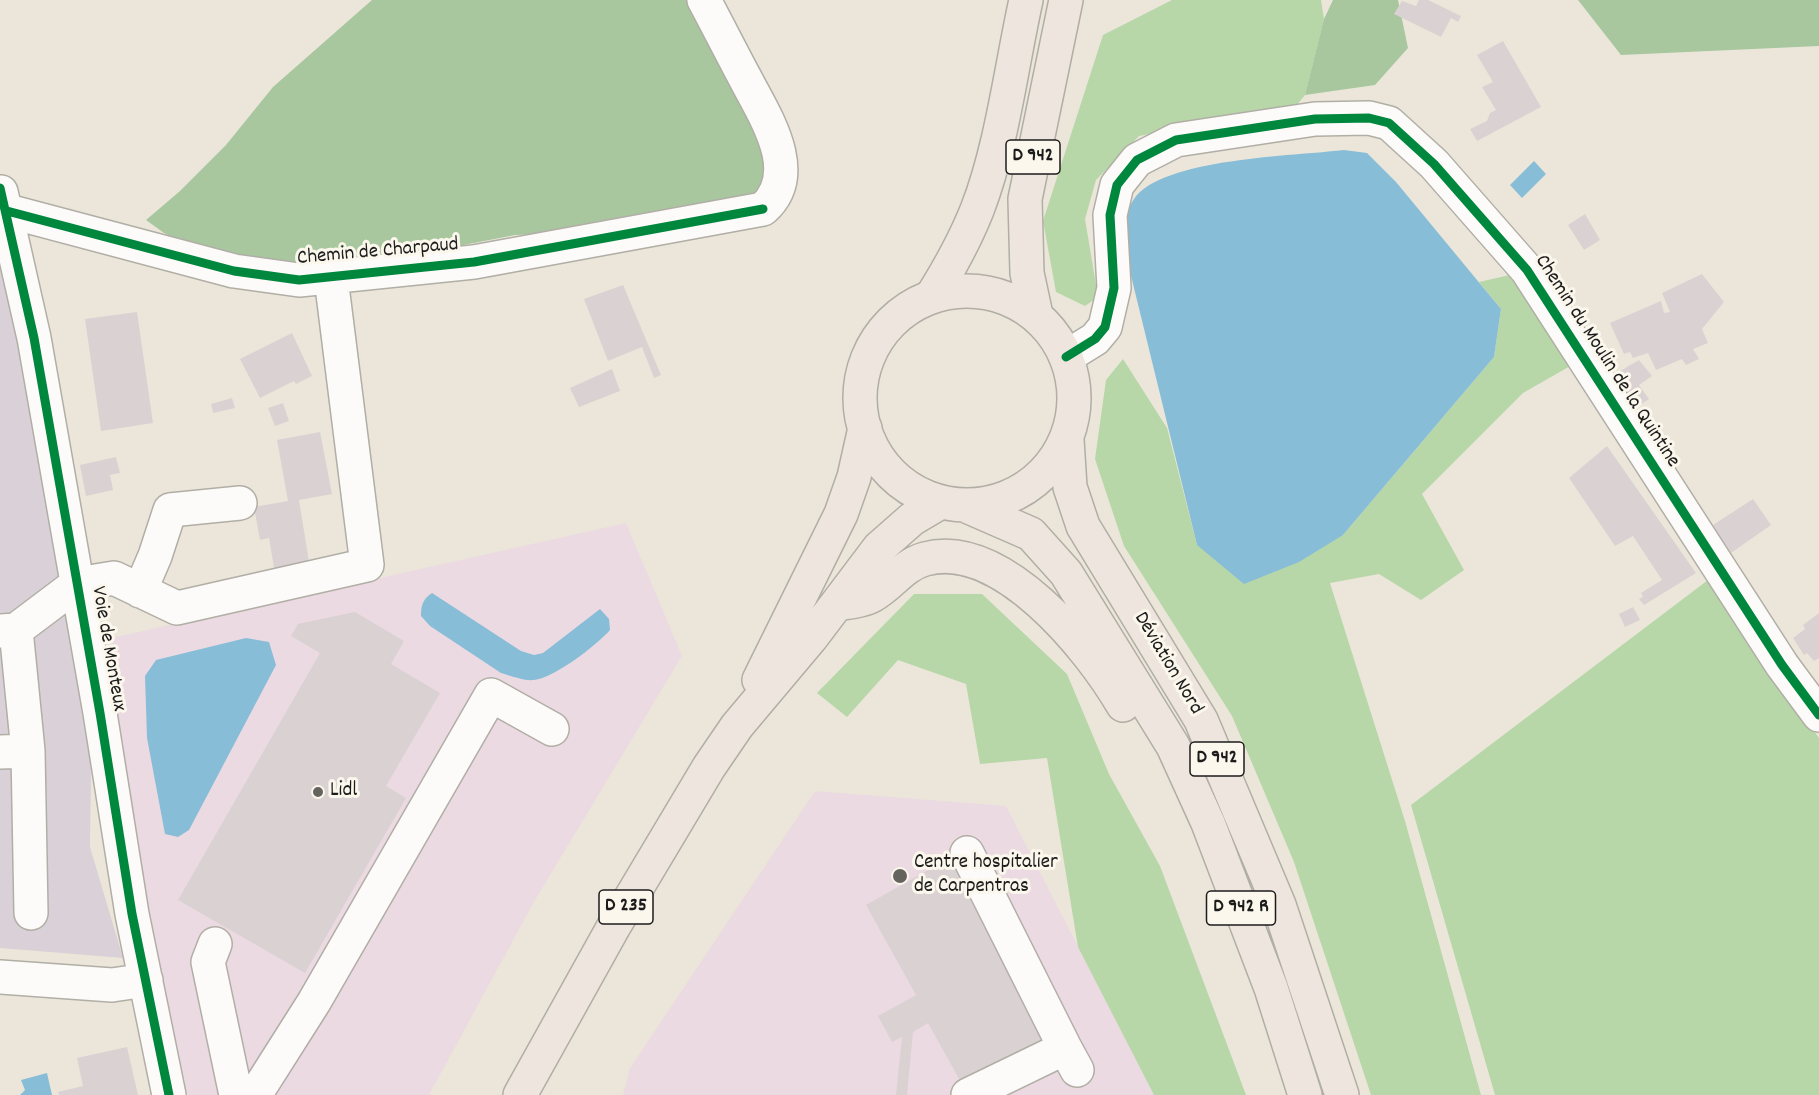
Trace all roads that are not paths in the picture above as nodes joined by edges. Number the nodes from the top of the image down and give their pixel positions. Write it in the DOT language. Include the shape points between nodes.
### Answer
graph roads {
  1 [pos="704,0"];
  2 [pos="1026,0"];
  3 [pos="1066,0"];
  4 [pos="2,203"];
  5 [pos="333,294"];
  6 [pos="932,296"];
  7 [pos="1036,315"];
  8 [pos="1066,357"];
  9 [pos="865,428"];
  10 [pos="1067,440"];
  11 [pos="240,503"];
  12 [pos="954,505"];
  13 [pos="77,584"];
  14 [pos="140,591"];
  15 [pos="837,604"];
  16 [pos="8,631"];
  17 [pos="1819,715"];
  18 [pos="737,726"];
  19 [pos="1162,727"];
  20 [pos="552,729"];
  21 [pos="14,752"];
  22 [pos="967,853"];
  23 [pos="31,913"];
  24 [pos="216,944"];
  25 [pos="0,977"];
  26 [pos="146,980"];
  27 [pos="1018,1083"];
  28 [pos="169,1095"];
  29 [pos="236,1095"];
  30 [pos="255,1095"];
  31 [pos="520,1095"];
  32 [pos="969,1095"];
  33 [pos="1305,1095"];
  34 [pos="1342,1095"];
  1 -- 4 [label="street, Chemin de Charpaud" via="775,137 780,163 778,189 763,209 474,262 299,280 234,271"];
  2 -- 6 [label="main road, D 942" via="994,153 977,209"];
  3 -- 7 [label="main road, D 942" via="1025,199 1027,273"];
  4 -- 13 [label="street, Voie de Monteux" via="34,338"];
  5 -- 14 [label="street" via="367,565 177,608"];
  6 -- 7 [label="main road" via="978,290 1009,298"];
  6 -- 9 [label="main road" via="893,317 864,364 858,402"];
  7 -- 8 [label="main road" via="1052,332"];
  8 -- 10 [label="main road" via="1075,395 1074,418"];
  8 -- 17 [label="street, Chemin du Moulin de la Quintine" via="1095,339 1105,327 1114,288 1110,215 1117,185 1137,160 1176,140 1315,119 1369,118 1389,123 1434,164 1527,270 1776,656"];
  9 -- 12 [label="main road, Déviation Nord" via="883,468 908,490"];
  9 -- 18 [label="main road" via="855,477 841,514"];
  10 -- 12 [label="main road" via="1044,474 1010,498"];
  10 -- 34 [label="main road, Déviation Nord / D 942" via="1070,487 1083,525 1201,720 1279,905"];
  11 -- 14 [label="street" via="170,510"];
  12 -- 15 [label="main road" via="912,519 879,548"];
  12 -- 19 [label="main road, Déviation Nord / D 942 R" via="1031,534 1071,581"];
  13 -- 14 [label="street" via="114,578"];
  13 -- 16 [label="street"];
  13 -- 26 [label="street, Voie de Monteux"];
  15 -- 18 [label="main road"];
  15 -- 19 [label="main road" via="872,596 895,575 925,559 953,557 993,568 1028,591 1079,645 1105,674 1131,718"];
  16 -- 21 [label="street"];
  18 -- 31 [label="main road, D 235" via="596,956"];
  19 -- 33 [label="main road, Déviation Nord / D 942 R" via="1208,823 1271,988"];
  20 -- 30 [label="street" via="491,695 314,1002"];
  21 -- 23 [label="street"];
  22 -- 27 [label="street" via="1071,1059"];
  24 -- 29 [label="street" via="208,962"];
  25 -- 26 [label="street" via="112,985"];
  26 -- 28 [label="street, Voie de Monteux"];
  27 -- 32 [label="street"];
}
